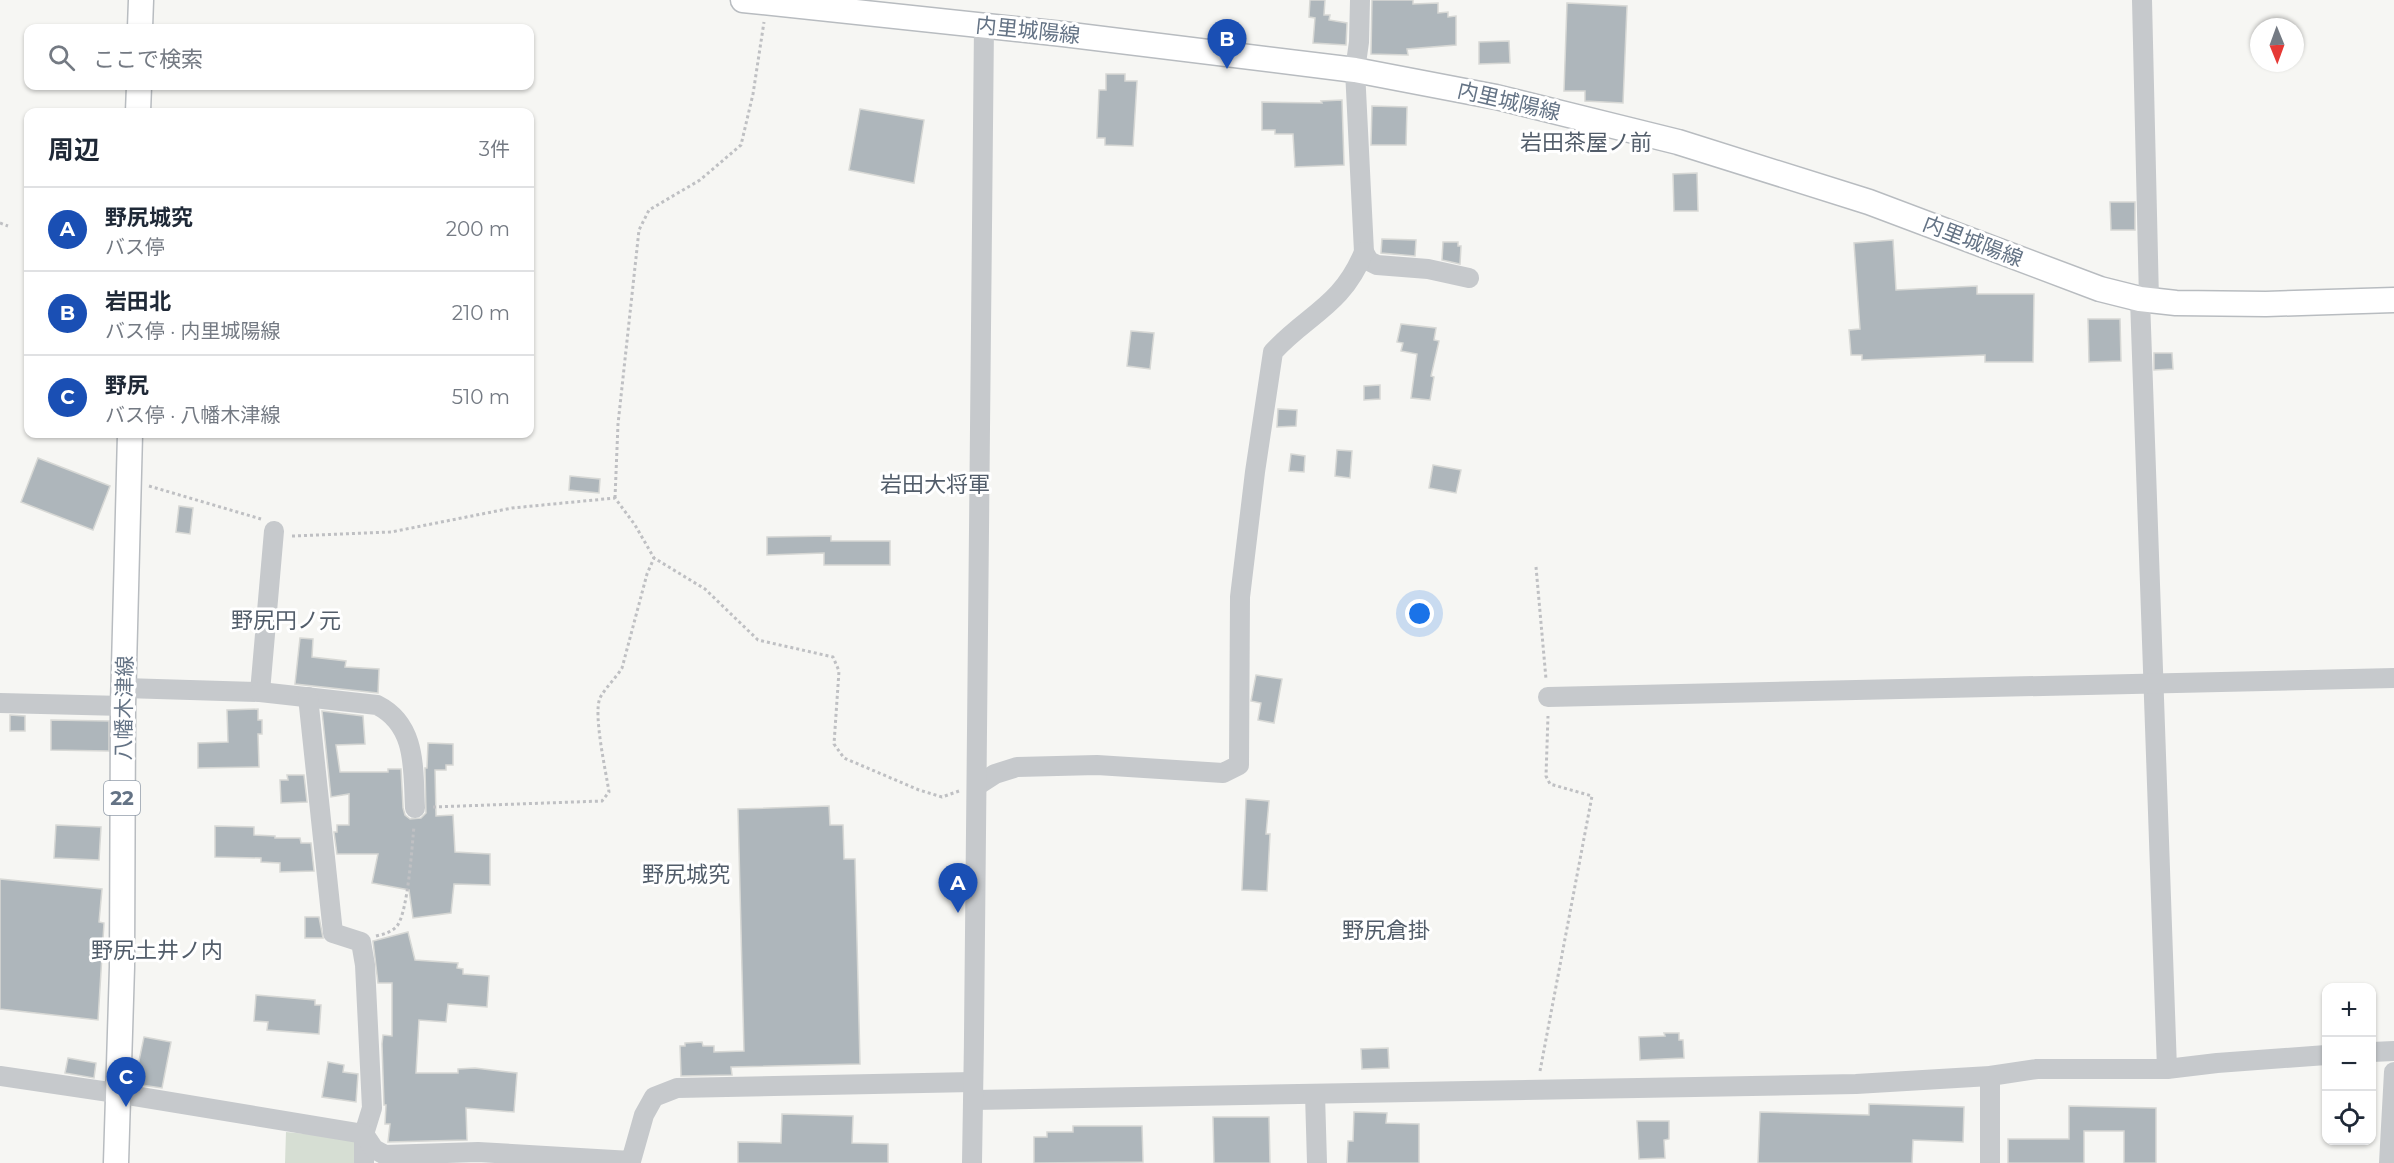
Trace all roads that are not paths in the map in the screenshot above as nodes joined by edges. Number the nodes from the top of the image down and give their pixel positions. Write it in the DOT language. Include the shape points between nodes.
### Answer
graph roads {
  1 [pos="141,0"];
  2 [pos="743,0"];
  3 [pos="1360,0"];
  4 [pos="2142,0"];
  5 [pos="140,24"];
  6 [pos="984,25"];
  7 [pos="1355,70"];
  8 [pos="139,90"];
  9 [pos="138,108"];
  10 [pos="1364,252"];
  11 [pos="1469,278"];
  12 [pos="2145,299"];
  13 [pos="2394,300"];
  14 [pos="130,438"];
  15 [pos="274,531"];
  16 [pos="2394,678"];
  17 [pos="2154,683"];
  18 [pos="260,692"];
  19 [pos="123,697"];
  20 [pos="308,697"];
  21 [pos="1548,697"];
  22 [pos="0,703"];
  23 [pos="978,785"];
  24 [pos="416,808"];
  25 [pos="2394,1051"];
  26 [pos="2376,1052"];
  27 [pos="2322,1055"];
  28 [pos="2168,1069"];
  29 [pos="2394,1072"];
  30 [pos="0,1076"];
  31 [pos="1990,1076"];
  32 [pos="973,1091"];
  33 [pos="116,1093"];
  34 [pos="1315,1094"];
  35 [pos="364,1134"];
  36 [pos="116,1163"];
  37 [pos="364,1163"];
  38 [pos="972,1163"];
  39 [pos="1317,1163"];
  40 [pos="1990,1163"];
  41 [pos="2389,1163"];
  1 -- 5 [label="main road"];
  2 -- 6 [label="main road, 内里城陽線"];
  3 -- 7 [label="street"];
  4 -- 12 [label="street"];
  6 -- 7 [label="main road, 内里城陽線"];
  6 -- 23 [label="street"];
  7 -- 10 [label="street"];
  7 -- 12 [label="main road, 内里城陽線" via="1496,96 1678,142 1869,202 2100,289"];
  8 -- 9 [label="main road"];
  10 -- 11 [label="street" via="1377,265 1428,269"];
  10 -- 23 [label="street" via="1341,292 1273,352 1240,597 1239,765 1223,773 1097,765 1017,767"];
  12 -- 13 [label="main road, 内里城陽線" via="2254,304"];
  12 -- 17 [label="street"];
  14 -- 19 [label="main road, 八幡木津線 / 22"];
  15 -- 18 [label="street"];
  16 -- 17 [label="street"];
  17 -- 21 [label="street"];
  17 -- 28 [label="street"];
  18 -- 19 [label="street"];
  18 -- 20 [label="street"];
  19 -- 22 [label="street"];
  19 -- 33 [label="main road, 八幡木津線 / 22" via="122,967"];
  20 -- 24 [label="street" via="377,705 398,720 412,752"];
  20 -- 35 [label="street" via="333,933 361,942 365,965 372,1108"];
  23 -- 32 [label="street"];
  25 -- 26 [label="street"];
  27 -- 28 [label="street"];
  28 -- 31 [label="street" via="2037,1069"];
  29 -- 41 [label="street"];
  30 -- 33 [label="street"];
  31 -- 34 [label="street" via="1856,1084"];
  31 -- 40 [label="street"];
  32 -- 34 [label="street"];
  32 -- 35 [label="street" via="677,1088 654,1097 644,1115 631,1161 478,1152 385,1155 374,1149"];
  32 -- 38 [label="street"];
  33 -- 35 [label="street"];
  33 -- 36 [label="main road, 八幡木津線 / 22"];
  34 -- 39 [label="street"];
  35 -- 37 [label="street"];
}
